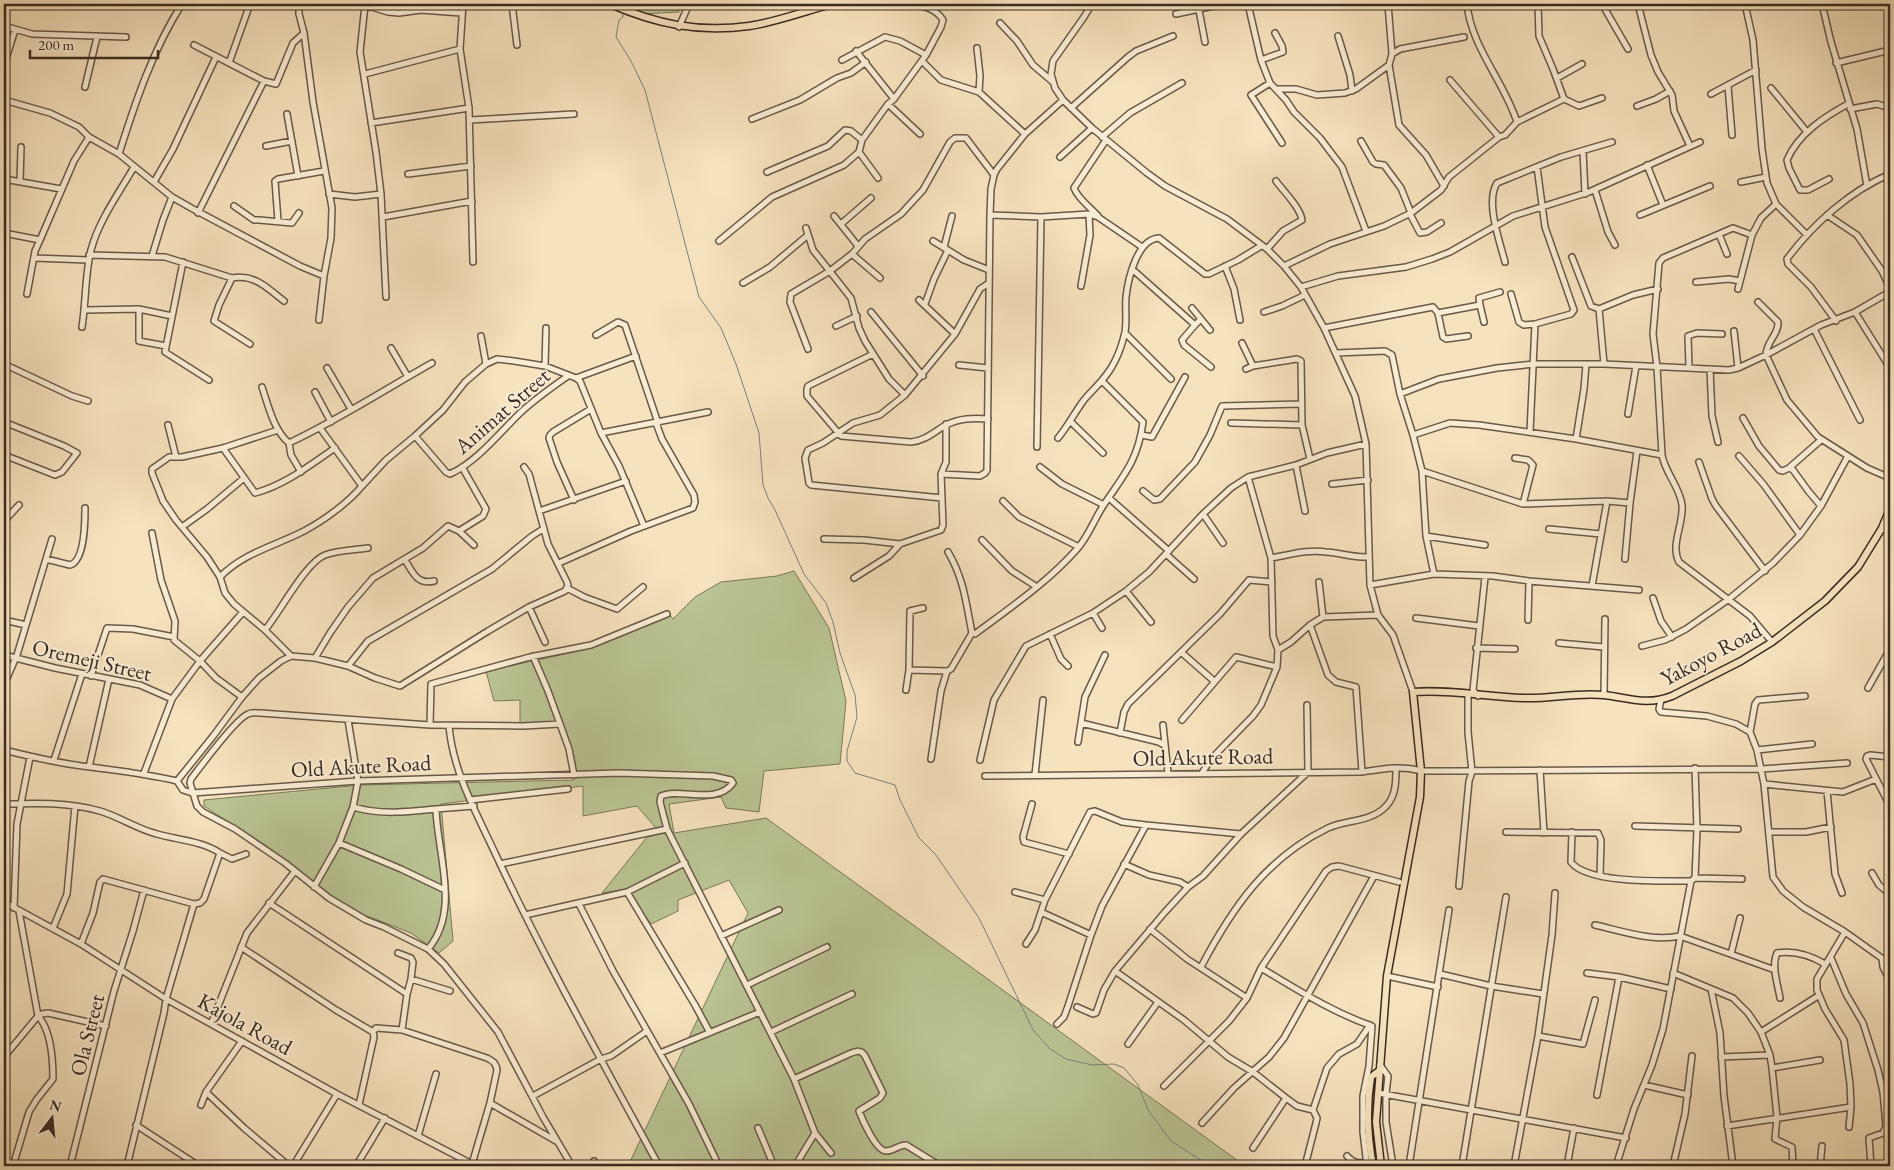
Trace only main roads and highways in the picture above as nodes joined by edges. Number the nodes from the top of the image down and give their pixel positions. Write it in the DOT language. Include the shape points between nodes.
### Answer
graph roads {
  1 [pos="612,4"];
  2 [pos="832,4"];
  3 [pos="1890,509"];
  4 [pos="1380,1068"];
  5 [pos="1373,1166"];
  6 [pos="1381,1166"];
  1 -- 2 [label="main road" via="679,27 725,28 751,25"];
  3 -- 4 [label="main road, Yakoyo Road" via="1858,567 1812,612 1741,661 1662,700 1645,702 1604,695 1525,698 1413,692 1419,734 1420,797 1387,976"];
  4 -- 5 [label="main road" via="1370,1076 1367,1103"];
  4 -- 6 [label="main road" via="1376,1122"];
}
